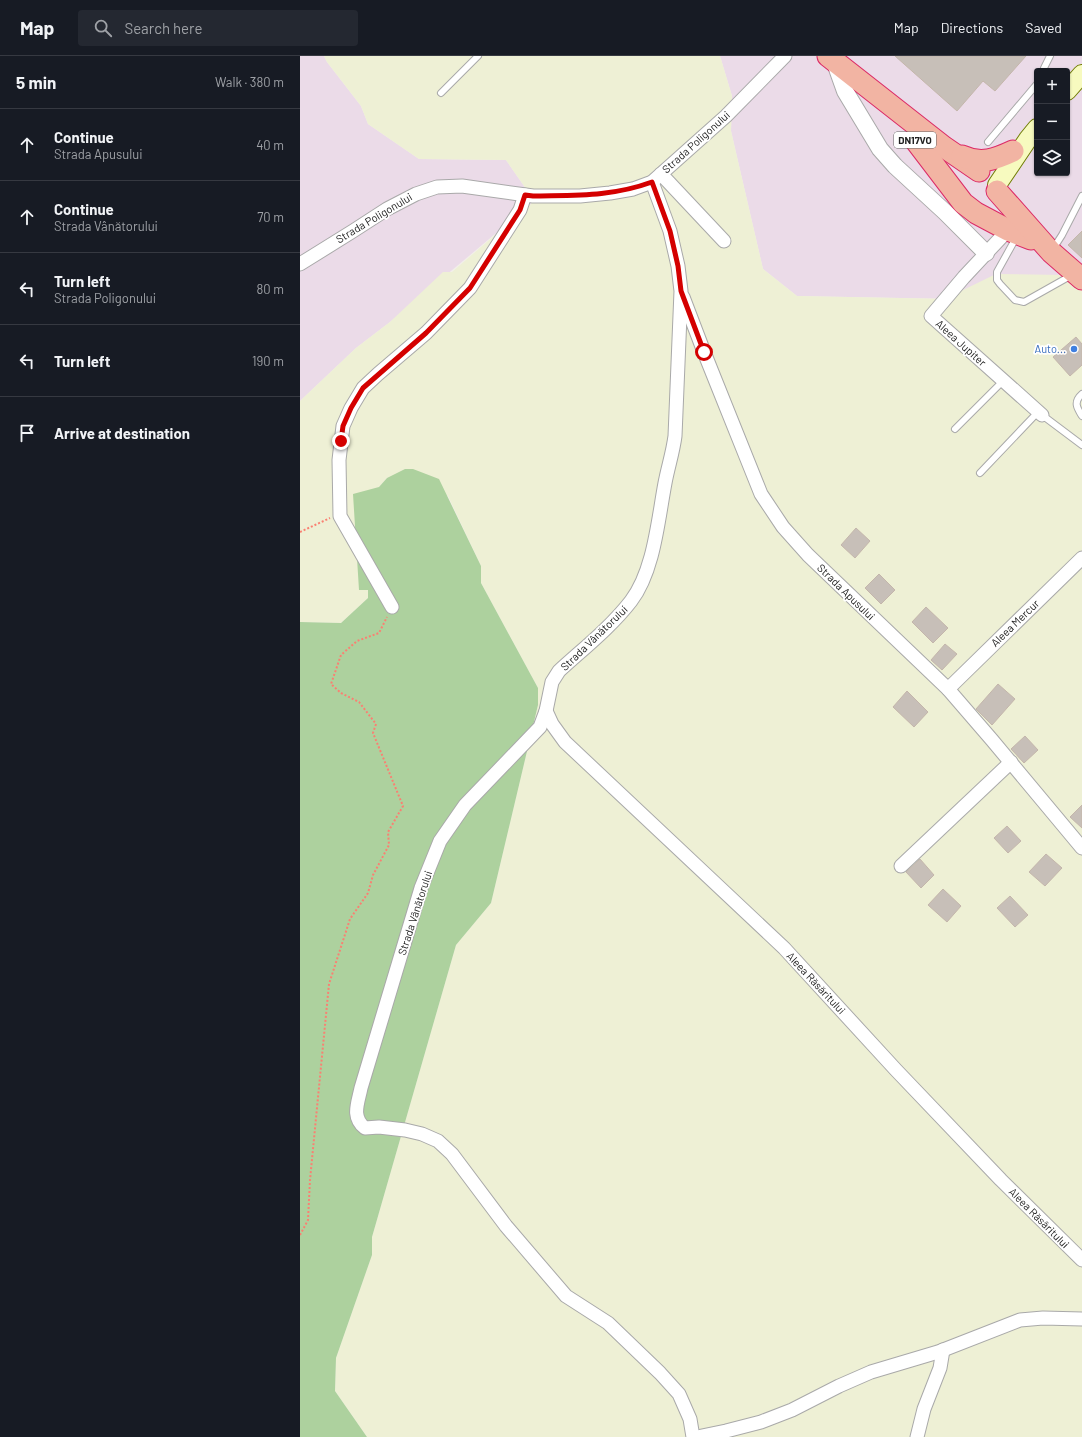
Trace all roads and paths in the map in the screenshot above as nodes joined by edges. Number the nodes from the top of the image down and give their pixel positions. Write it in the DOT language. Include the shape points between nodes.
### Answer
graph roads {
  1 [pos="478,56"];
  2 [pos="785,56"];
  3 [pos="1050,56"];
  4 [pos="831,60"];
  5 [pos="1044,68"];
  6 [pos="1082,74"];
  7 [pos="1034,88"];
  8 [pos="1070,88"];
  9 [pos="869,89"];
  10 [pos="441,93"];
  11 [pos="1026,139"];
  12 [pos="915,140"];
  13 [pos="988,142"];
  14 [pos="944,147"];
  15 [pos="656,178"];
  16 [pos="990,180"];
  17 [pos="963,190"];
  18 [pos="525,195"];
  19 [pos="1082,196"];
  20 [pos="980,206"];
  21 [pos="1019,235"];
  22 [pos="724,241"];
  23 [pos="1051,252"];
  24 [pos="986,253"];
  25 [pos="301,264"];
  26 [pos="1079,276"];
  27 [pos="681,291"];
  28 [pos="1003,380"];
  29 [pos="1082,394"];
  30 [pos="1040,414"];
  31 [pos="1082,416"];
  32 [pos="955,430"];
  33 [pos="1082,445"];
  34 [pos="980,473"];
  35 [pos="340,516"];
  36 [pos="300,532"];
  37 [pos="1082,558"];
  38 [pos="392,607"];
  39 [pos="948,689"];
  40 [pos="546,711"];
  41 [pos="1011,762"];
  42 [pos="1082,848"];
  43 [pos="900,866"];
  44 [pos="300,1235"];
  45 [pos="1082,1260"];
  46 [pos="1082,1319"];
  47 [pos="943,1350"];
  48 [pos="693,1437"];
  49 [pos="697,1437"];
  50 [pos="917,1437"];
  1 -- 10 [label="lane"];
  2 -- 15 [label="street, Strada Poligonului" via="726,116"];
  3 -- 5 [label="lane"];
  4 -- 9 [label="highway, DN17VO"];
  4 -- 24 [label="street" via="845,91 880,149"];
  6 -- 8 [label="main road"];
  7 -- 13 [label="lane"];
  9 -- 12 [label="highway, DN17VO"];
  9 -- 14 [label="highway, DN17VO"];
  11 -- 14 [label="highway" via="992,160 965,158"];
  11 -- 16 [label="main road" via="997,166"];
  12 -- 17 [label="highway, DN17VO"];
  12 -- 21 [label="highway" via="963,203 976,213"];
  14 -- 16 [label="highway, DN17VO"];
  15 -- 18 [label="street, Strada Poligonului" via="633,189 610,193 580,196"];
  15 -- 22 [label="street"];
  15 -- 27 [label="street, Strada Vânătorului" via="672,238"];
  16 -- 17 [label="highway" via="969,176 964,182"];
  16 -- 20 [label="highway" via="995,197"];
  16 -- 23 [label="highway, DN17VO"];
  17 -- 20 [label="highway, DN17VO" via="967,199"];
  18 -- 25 [label="street, Strada Poligonului" via="462,186 437,187 387,208"];
  18 -- 35 [label="street" via="520,210 470,288 426,333 363,388 351,408 343,426 339,460"];
  19 -- 23 [label="lane"];
  20 -- 21 [label="highway, DN17VO"];
  21 -- 23 [label="highway, DN17VO"];
  21 -- 24 [label="street, Aleea Jupiter"];
  21 -- 26 [label="lane" via="997,272 997,280 1015,300 1024,302"];
  23 -- 26 [label="highway, DN17VO"];
  24 -- 28 [label="street, Aleea Jupiter" via="931,316"];
  27 -- 39 [label="street, Strada Apusului" via="761,494 783,528"];
  27 -- 40 [label="street, Strada Vânătorului" via="673,452 643,582 617,617 559,671 552,682"];
  28 -- 30 [label="street, Aleea Jupiter"];
  28 -- 32 [label="lane"];
  29 -- 31 [label="lane" via="1078,397 1076,408"];
  30 -- 33 [label="lane"];
  30 -- 34 [label="lane"];
  35 -- 36 [label="path" via="329,518"];
  35 -- 38 [label="street"];
  37 -- 39 [label="street, Aleea Mercur"];
  38 -- 44 [label="path" via="379,633 357,642 341,655 331,684 341,693 359,702 376,724 374,733 403,806 388,832 389,845 373,875 368,893 350,919 329,984 308,1220"];
  39 -- 41 [label="street, Strada Apusului"];
  40 -- 45 [label="street, Aleea Răsăritului" via="565,742 784,948 907,1082"];
  40 -- 48 [label="street, Strada Vânătorului" via="540,727 464,805 440,841 421,888 361,1088 356,1116 359,1124 365,1128 379,1127 422,1134 438,1141 452,1154 506,1226 566,1296 608,1323 679,1394 690,1419"];
  41 -- 42 [label="street, Strada Apusului"];
  41 -- 43 [label="street"];
  46 -- 47 [label="street" via="1020,1320"];
  47 -- 49 [label="street" via="871,1372 761,1422"];
  47 -- 50 [label="street" via="940,1368 924,1409"];
}
